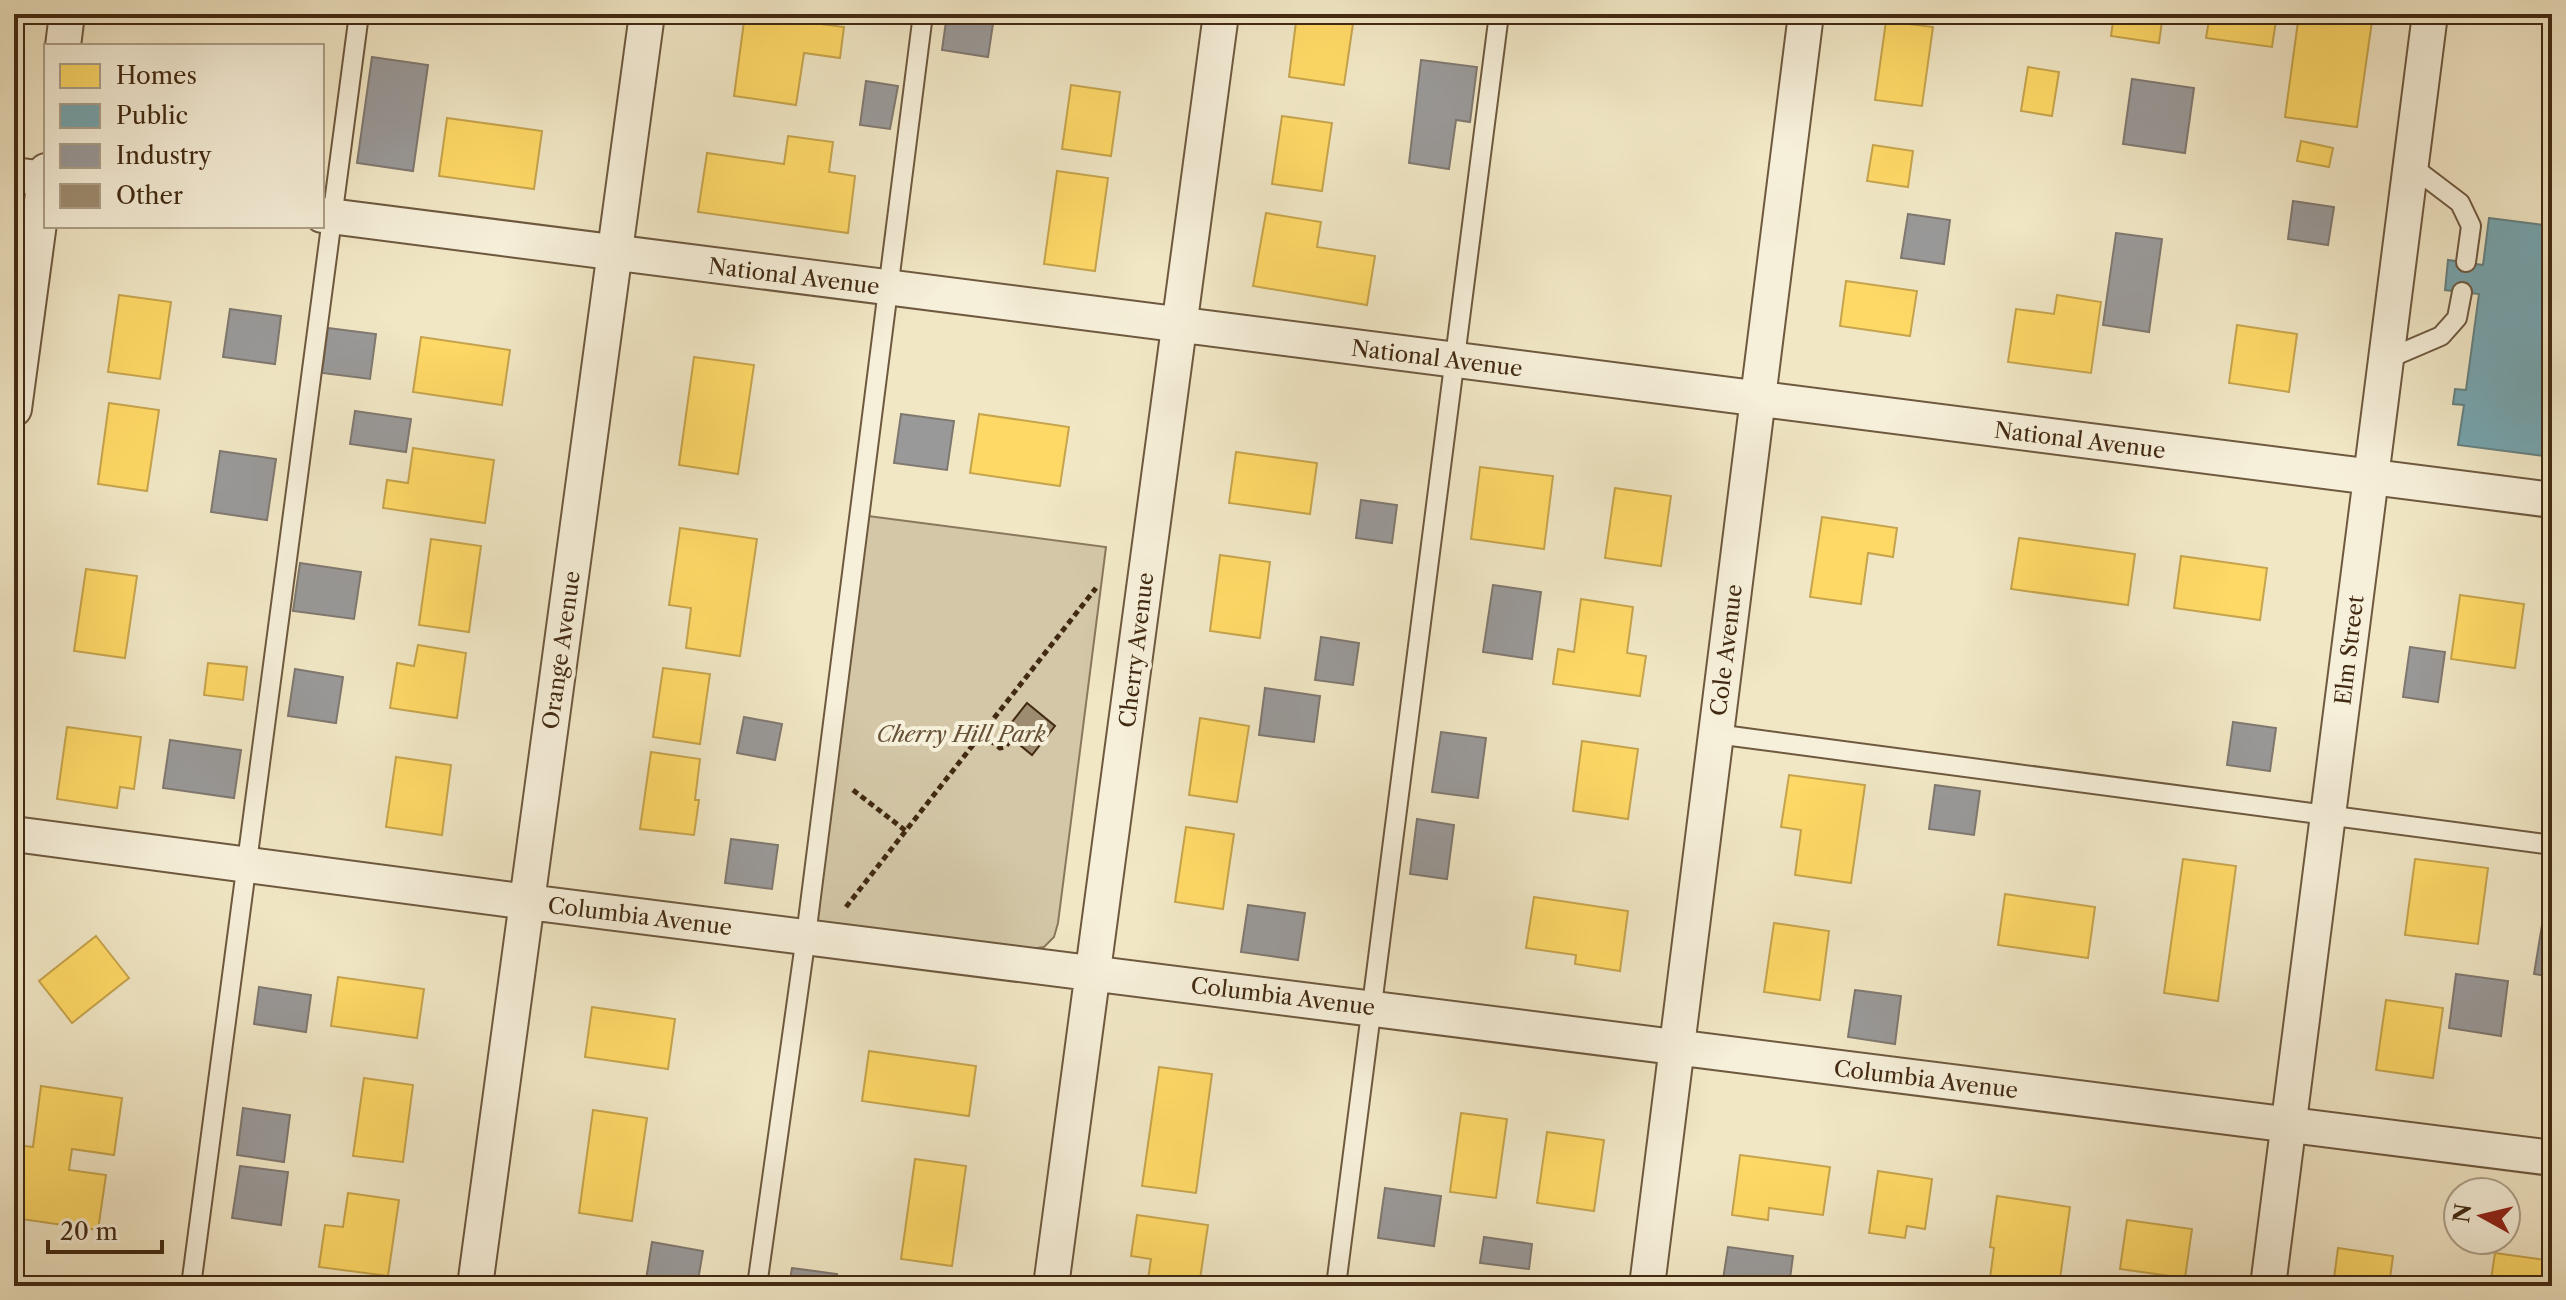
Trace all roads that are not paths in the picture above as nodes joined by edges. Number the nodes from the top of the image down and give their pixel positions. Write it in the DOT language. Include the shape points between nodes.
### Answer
graph roads {
  1 [pos="67,14"];
  2 [pos="359,14"];
  3 [pos="647,14"];
  4 [pos="923,14"];
  5 [pos="1221,14"];
  6 [pos="1499,14"];
  7 [pos="1806,14"];
  8 [pos="2430,14"];
  9 [pos="63,44"];
  10 [pos="2410,165"];
  11 [pos="38,176"];
  12 [pos="327,216"];
  13 [pos="614,253"];
  14 [pos="2466,262"];
  15 [pos="888,287"];
  16 [pos="2462,292"];
  17 [pos="1177,324"];
  18 [pos="1454,360"];
  19 [pos="2385,360"];
  20 [pos="1758,399"];
  21 [pos="14,409"];
  22 [pos="2370,477"];
  23 [pos="2552,500"];
  24 [pos="1716,734"];
  25 [pos="2328,814"];
  26 [pos="14,834"];
  27 [pos="2552,845"];
  28 [pos="246,865"];
  29 [pos="528,902"];
  30 [pos="806,936"];
  31 [pos="1095,972"];
  32 [pos="1372,1008"];
  33 [pos="1676,1047"];
  34 [pos="2289,1124"];
  35 [pos="2552,1158"];
  36 [pos="191,1286"];
  37 [pos="475,1286"];
  38 [pos="757,1286"];
  39 [pos="1051,1286"];
  40 [pos="1336,1286"];
  41 [pos="1647,1286"];
  42 [pos="2268,1286"];
  1 -- 9 [label="street"];
  2 -- 12 [label="lane"];
  3 -- 13 [label="street, Orange Avenue"];
  4 -- 15 [label="lane"];
  5 -- 17 [label="street, Cherry Avenue"];
  6 -- 18 [label="lane"];
  7 -- 20 [label="street, Cole Avenue"];
  8 -- 10 [label="street, Elm Street"];
  10 -- 14 [label="lane" via="2460,203 2471,226"];
  10 -- 19 [label="street, Elm Street"];
  11 -- 21 [label="street"];
  12 -- 13 [label="street, National Avenue"];
  12 -- 28 [label="lane"];
  13 -- 15 [label="street, National Avenue"];
  13 -- 29 [label="street, Orange Avenue"];
  15 -- 17 [label="street, National Avenue"];
  15 -- 30 [label="lane"];
  16 -- 19 [label="lane" via="2457,318 2441,336"];
  17 -- 18 [label="street, National Avenue"];
  17 -- 31 [label="street, Cherry Avenue"];
  18 -- 20 [label="street, National Avenue"];
  18 -- 32 [label="lane"];
  19 -- 22 [label="street, Elm Street"];
  20 -- 22 [label="street, National Avenue"];
  20 -- 24 [label="street, Cole Avenue"];
  22 -- 23 [label="street, National Avenue"];
  22 -- 25 [label="street, Elm Street"];
  24 -- 25 [label="lane"];
  24 -- 33 [label="street, Cole Avenue"];
  25 -- 27 [label="lane"];
  25 -- 34 [label="street, Elm Street"];
  26 -- 28 [label="street, Columbia Avenue"];
  28 -- 29 [label="street, Columbia Avenue"];
  28 -- 36 [label="lane"];
  29 -- 30 [label="street, Columbia Avenue"];
  29 -- 37 [label="street, Orange Avenue"];
  30 -- 31 [label="street, Columbia Avenue"];
  30 -- 38 [label="lane"];
  31 -- 32 [label="street, Columbia Avenue"];
  31 -- 39 [label="street, Cherry Avenue"];
  32 -- 33 [label="street, Columbia Avenue"];
  32 -- 40 [label="lane"];
  33 -- 34 [label="street, Columbia Avenue"];
  33 -- 41 [label="street, Cole Avenue"];
  34 -- 35 [label="street, Columbia Avenue"];
  34 -- 42 [label="street, Elm Street"];
}
